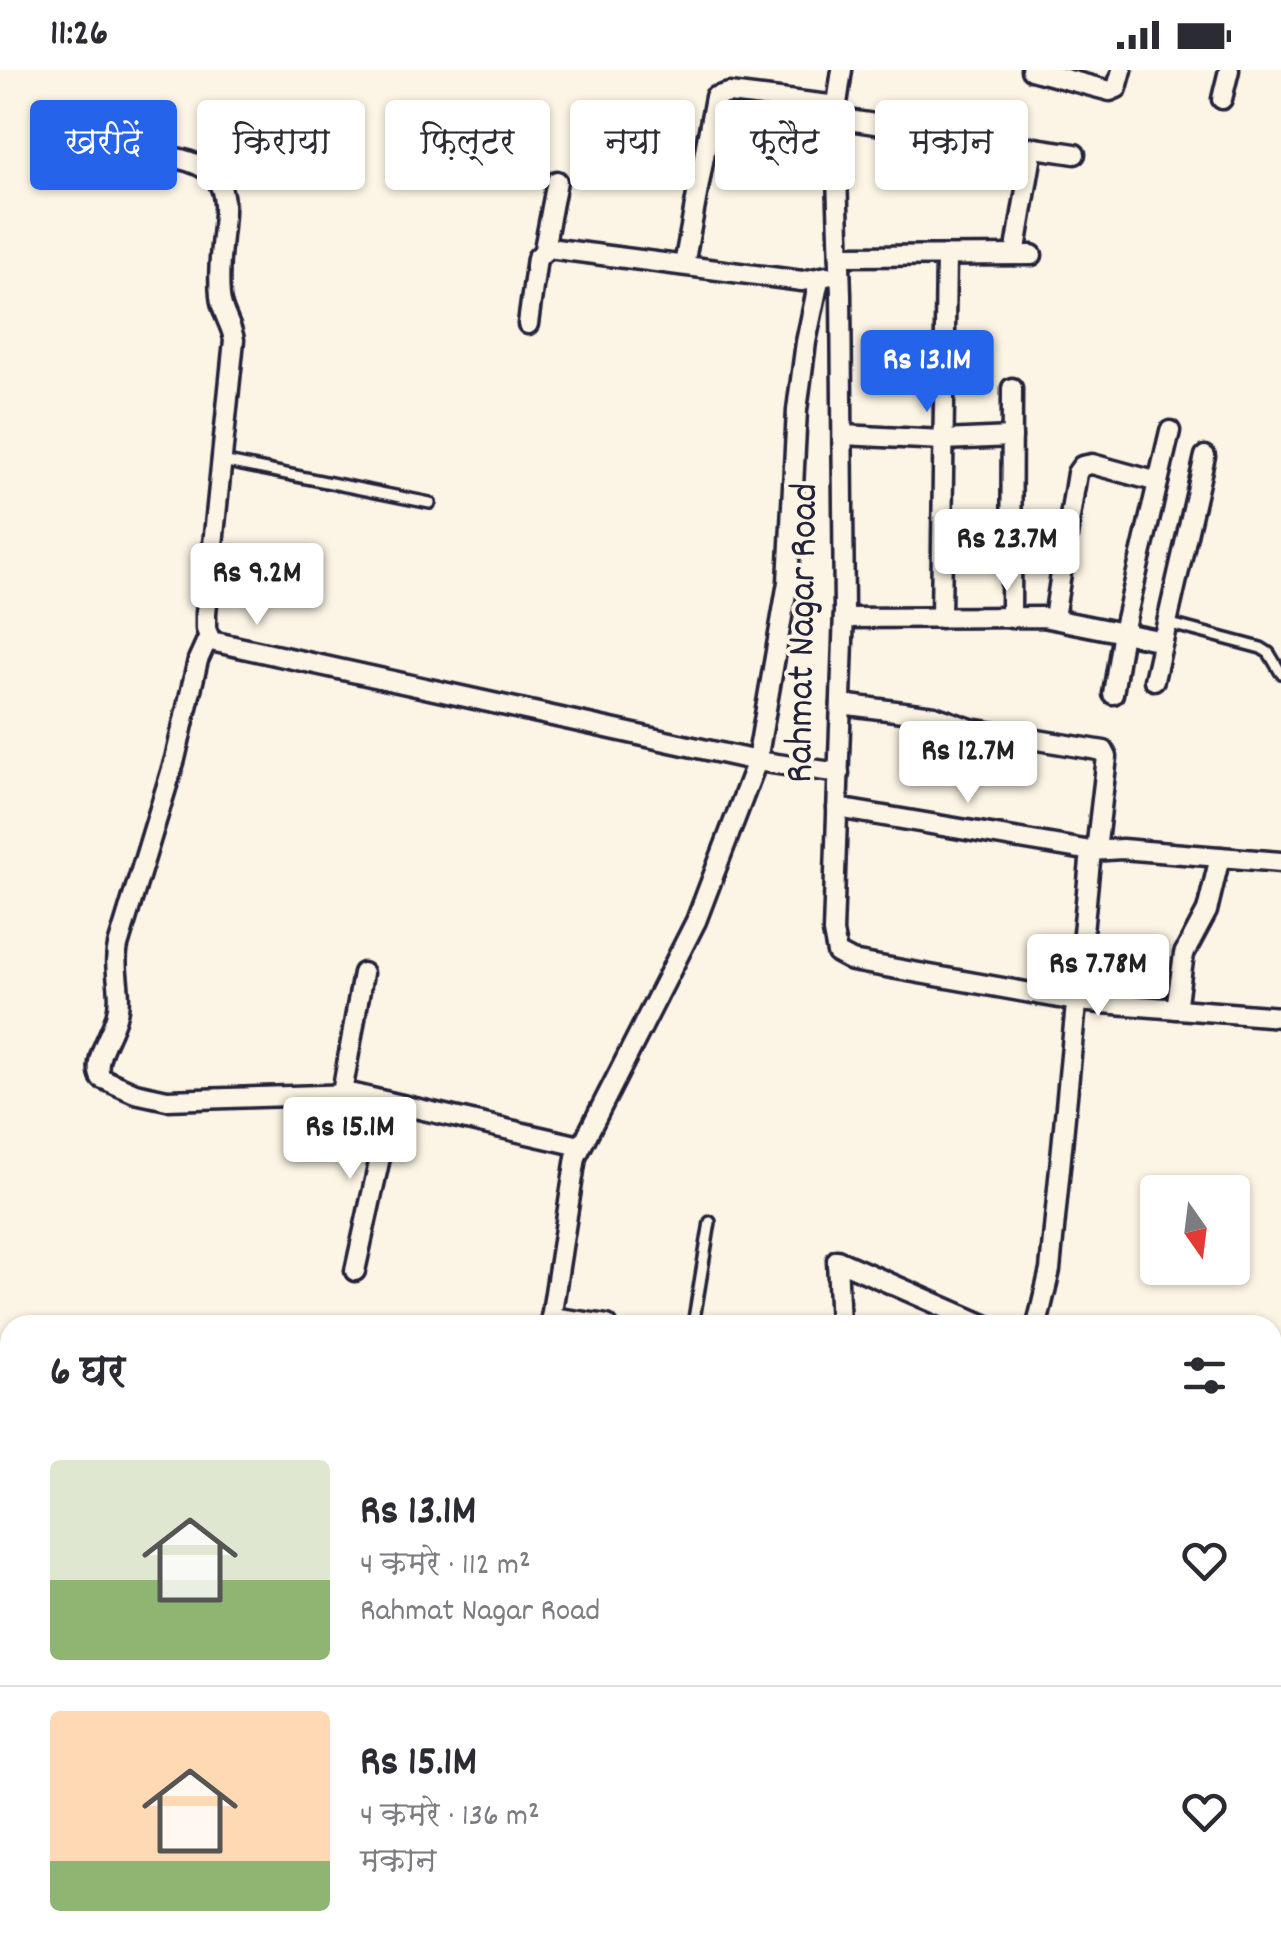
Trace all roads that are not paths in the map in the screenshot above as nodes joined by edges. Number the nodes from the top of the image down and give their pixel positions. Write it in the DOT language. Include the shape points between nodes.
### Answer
graph roads {
  1 [pos="842,70"];
  2 [pos="1031,70"];
  3 [pos="1122,70"];
  4 [pos="1230,70"];
  5 [pos="1222,99"];
  6 [pos="768,100"];
  7 [pos="838,100"];
  8 [pos="855,115"];
  9 [pos="1033,148"];
  10 [pos="1075,154"];
  11 [pos="177,158"];
  12 [pos="557,181"];
  13 [pos="838,190"];
  14 [pos="544,249"];
  15 [pos="946,256"];
  16 [pos="840,263"];
  17 [pos="684,266"];
  18 [pos="819,280"];
  19 [pos="528,324"];
  20 [pos="1012,388"];
  21 [pos="1170,431"];
  22 [pos="843,435"];
  23 [pos="1012,437"];
  24 [pos="943,440"];
  25 [pos="1205,456"];
  26 [pos="221,461"];
  27 [pos="1158,482"];
  28 [pos="430,503"];
  29 [pos="844,618"];
  30 [pos="941,618"];
  31 [pos="1011,618"];
  32 [pos="1054,618"];
  33 [pos="1123,632"];
  34 [pos="1165,632"];
  35 [pos="208,638"];
  36 [pos="1281,673"];
  37 [pos="1154,680"];
  38 [pos="1114,694"];
  39 [pos="841,704"];
  40 [pos="757,761"];
  41 [pos="838,773"];
  42 [pos="838,808"];
  43 [pos="1094,851"];
  44 [pos="1220,857"];
  45 [pos="1281,862"];
  46 [pos="362,974"];
  47 [pos="1076,1001"];
  48 [pos="1176,1009"];
  49 [pos="1281,1017"];
  50 [pos="342,1093"];
  51 [pos="392,1103"];
  52 [pos="580,1146"];
  53 [pos="710,1222"];
  54 [pos="355,1271"];
  55 [pos="552,1315"];
  56 [pos="696,1315"];
  57 [pos="840,1315"];
  58 [pos="962,1315"];
  59 [pos="1039,1315"];
  1 -- 7 [label="street, Rahmat Nagar Road"];
  2 -- 3 [label="street" via="1110,91"];
  4 -- 5 [label="street"];
  6 -- 17 [label="street" via="715,97"];
  8 -- 9 [label="street"];
  9 -- 10 [label="street"];
  9 -- 15 [label="street" via="1023,255"];
  11 -- 26 [label="street" via="217,178 224,193 220,298 234,340"];
  12 -- 14 [label="street"];
  13 -- 16 [label="street, Rahmat Nagar Road"];
  14 -- 17 [label="street"];
  14 -- 19 [label="street"];
  15 -- 16 [label="street"];
  15 -- 24 [label="street"];
  16 -- 18 [label="street"];
  16 -- 22 [label="street, Rahmat Nagar Road"];
  17 -- 18 [label="street"];
  18 -- 40 [label="street" via="799,393 788,582"];
  20 -- 23 [label="street"];
  21 -- 27 [label="street"];
  22 -- 24 [label="street"];
  22 -- 29 [label="street, Rahmat Nagar Road"];
  23 -- 24 [label="street"];
  23 -- 31 [label="street"];
  24 -- 30 [label="street"];
  25 -- 34 [label="street"];
  26 -- 28 [label="lane"];
  26 -- 35 [label="street"];
  27 -- 32 [label="street" via="1092,464 1077,472"];
  27 -- 33 [label="street"];
  29 -- 30 [label="street"];
  29 -- 39 [label="street, Rahmat Nagar Road"];
  30 -- 31 [label="street"];
  31 -- 32 [label="street"];
  32 -- 33 [label="street"];
  33 -- 34 [label="street"];
  33 -- 38 [label="street"];
  34 -- 36 [label="lane" via="1261,648"];
  34 -- 37 [label="street"];
  35 -- 40 [label="street"];
  35 -- 50 [label="street" via="118,946 118,1014 97,1072 105,1082 168,1100"];
  39 -- 41 [label="street, Rahmat Nagar Road"];
  39 -- 43 [label="street" via="1104,751"];
  40 -- 41 [label="street"];
  40 -- 52 [label="street" via="696,922"];
  41 -- 42 [label="street, Rahmat Nagar Road"];
  42 -- 43 [label="street"];
  42 -- 47 [label="street, Rahmat Nagar Road" via="838,953 852,961"];
  43 -- 44 [label="street"];
  43 -- 47 [label="street"];
  44 -- 45 [label="street"];
  44 -- 48 [label="street" via="1210,904 1184,954"];
  46 -- 50 [label="street"];
  47 -- 48 [label="street"];
  47 -- 59 [label="street" via="1050,1270"];
  48 -- 49 [label="street"];
  50 -- 51 [label="street"];
  51 -- 52 [label="street"];
  51 -- 54 [label="street"];
  52 -- 55 [label="street"];
  53 -- 56 [label="lane"];
  57 -- 58 [label="street" via="837,1260"];
}
